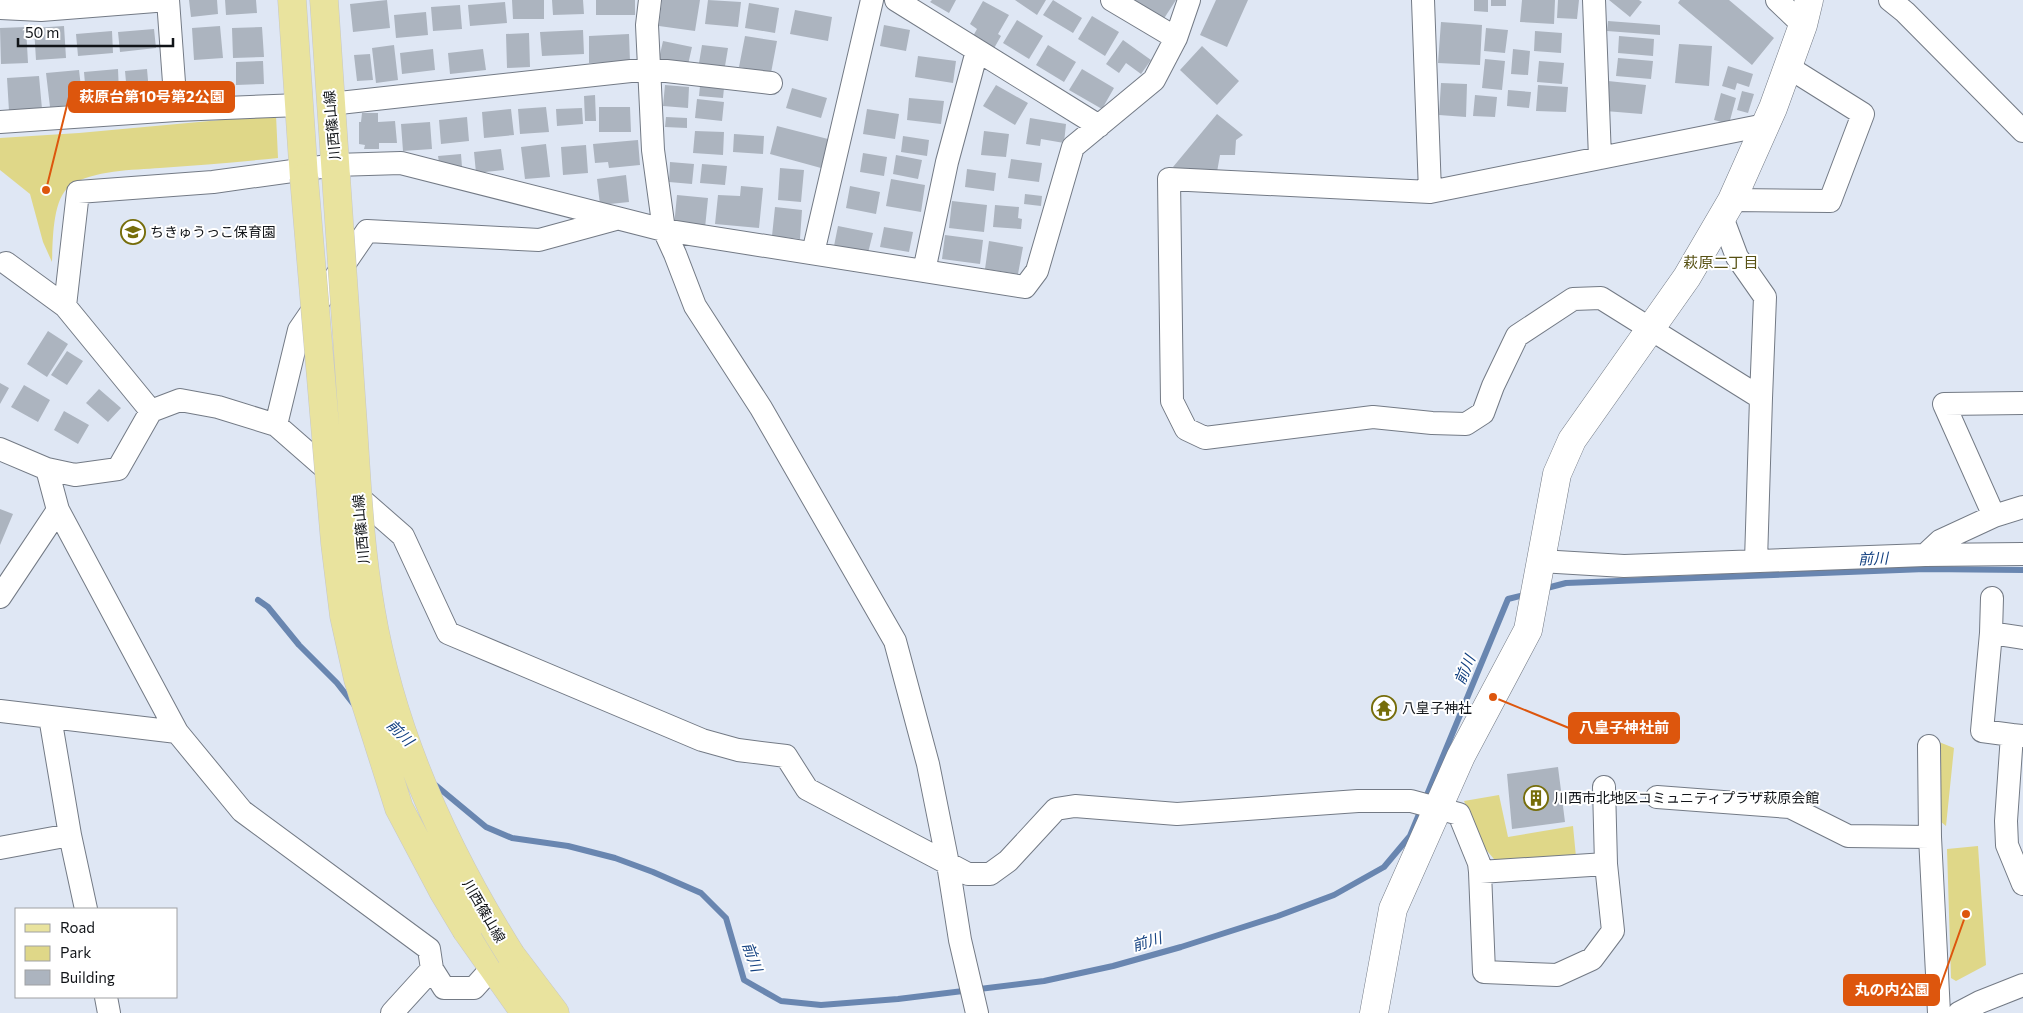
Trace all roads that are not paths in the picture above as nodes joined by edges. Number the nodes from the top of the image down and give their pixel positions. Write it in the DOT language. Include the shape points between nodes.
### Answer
graph roads {
  1 [pos="292,0"];
  2 [pos="324,0"];
  3 [pos="650,0"];
  4 [pos="872,0"];
  5 [pos="896,0"];
  6 [pos="1112,0"];
  7 [pos="1190,0"];
  8 [pos="1423,0"];
  9 [pos="1594,0"];
  10 [pos="1777,0"];
  11 [pos="1890,0"];
  12 [pos="0,8"];
  13 [pos="1806,13"];
  14 [pos="1176,38"];
  15 [pos="977,51"];
  16 [pos="1788,67"];
  17 [pos="649,69"];
  18 [pos="771,83"];
  19 [pos="330,104"];
  20 [pos="300,105"];
  21 [pos="176,110"];
  22 [pos="0,122"];
  23 [pos="1766,124"];
  24 [pos="1099,126"];
  25 [pos="2023,131"];
  26 [pos="1600,158"];
  27 [pos="336,171"];
  28 [pos="304,173"];
  29 [pos="1430,192"];
  30 [pos="1727,208"];
  31 [pos="616,218"];
  32 [pos="664,230"];
  33 [pos="813,253"];
  34 [pos="2,266"];
  35 [pos="924,271"];
  36 [pos="65,306"];
  37 [pos="1650,329"];
  38 [pos="1761,398"];
  39 [pos="2023,403"];
  40 [pos="151,411"];
  41 [pos="276,426"];
  42 [pos="0,449"];
  43 [pos="47,469"];
  44 [pos="2023,507"];
  45 [pos="58,510"];
  46 [pos="1994,516"];
  47 [pos="2023,554"];
  48 [pos="1925,555"];
  49 [pos="1756,560"];
  50 [pos="1540,561"];
  51 [pos="0,597"];
  52 [pos="1992,598"];
  53 [pos="1991,633"];
  54 [pos="2023,638"];
  55 [pos="0,711"];
  56 [pos="50,717"];
  57 [pos="176,732"];
  58 [pos="2018,735"];
  59 [pos="1929,746"];
  60 [pos="1604,788"];
  61 [pos="1657,797"];
  62 [pos="1439,808"];
  63 [pos="70,835"];
  64 [pos="1930,837"];
  65 [pos="0,848"];
  66 [pos="948,864"];
  67 [pos="1606,864"];
  68 [pos="1480,872"];
  69 [pos="2023,884"];
  70 [pos="86,908"];
  71 [pos="501,961"];
  72 [pos="432,969"];
  73 [pos="2023,985"];
  74 [pos="106,998"];
  75 [pos="109,1013"];
  76 [pos="392,1013"];
  77 [pos="525,1013"];
  78 [pos="555,1013"];
  79 [pos="977,1013"];
  80 [pos="1374,1013"];
  81 [pos="1939,1013"];
  82 [pos="1960,1013"];
  1 -- 20 [label="main road, 川西篠山線"];
  2 -- 19 [label="main road, 川西篠山線"];
  3 -- 17 [label="street" via="647,25"];
  4 -- 33 [label="street"];
  5 -- 15 [label="street"];
  6 -- 14 [label="street"];
  7 -- 14 [label="street"];
  8 -- 29 [label="street"];
  9 -- 26 [label="street"];
  10 -- 13 [label="street"];
  11 -- 25 [label="street"];
  12 -- 21 [label="street" via="41,10 168,0"];
  13 -- 16 [label="street"];
  14 -- 24 [label="street" via="1154,80"];
  15 -- 24 [label="street"];
  15 -- 35 [label="street"];
  16 -- 23 [label="street"];
  16 -- 30 [label="street" via="1863,114 1830,201"];
  17 -- 18 [label="street"];
  17 -- 19 [label="street"];
  17 -- 32 [label="street" via="653,150"];
  19 -- 27 [label="main road, 川西篠山線"];
  20 -- 21 [label="street"];
  20 -- 28 [label="main road, 川西篠山線"];
  21 -- 22 [label="street"];
  23 -- 26 [label="street"];
  23 -- 30 [label="street"];
  24 -- 35 [label="street" via="1073,147 1037,271 1025,286"];
  26 -- 29 [label="street"];
  27 -- 28 [label="street"];
  27 -- 31 [label="street" via="401,163"];
  27 -- 71 [label="main road, 川西篠山線, bridge" via="361,541 371,612 385,673 426,796"];
  28 -- 36 [label="street" via="78,192"];
  28 -- 71 [label="main road, 川西篠山線, bridge" via="335,543 344,616 358,679 399,808 442,891 467,931"];
  29 -- 37 [label="street" via="1169,179 1172,401 1186,429 1205,438 1373,417 1466,424 1483,414 1517,336 1573,299 1601,298"];
  30 -- 37 [label="street" via="1687,277"];
  30 -- 38 [label="street" via="1737,257 1765,296"];
  31 -- 32 [label="street"];
  31 -- 41 [label="street" via="539,240 367,231 299,330"];
  32 -- 33 [label="street"];
  32 -- 66 [label="street" via="695,306 761,408 895,641 928,764"];
  33 -- 35 [label="street"];
  34 -- 36 [label="street"];
  36 -- 40 [label="street"];
  37 -- 38 [label="street"];
  37 -- 50 [label="street" via="1572,440 1557,474"];
  38 -- 49 [label="street"];
  39 -- 46 [label="street" via="1944,404"];
  40 -- 41 [label="street" via="180,400 218,407"];
  40 -- 43 [label="street" via="118,469 75,475"];
  41 -- 66 [label="street" via="403,536 448,633 702,740 738,750 786,756 807,789"];
  42 -- 43 [label="street"];
  43 -- 45 [label="street"];
  44 -- 46 [label="street"];
  45 -- 51 [label="street"];
  45 -- 57 [label="street"];
  46 -- 48 [label="street" via="1940,541"];
  47 -- 48 [label="street"];
  48 -- 49 [label="street"];
  49 -- 50 [label="street" via="1624,566"];
  50 -- 62 [label="street" via="1528,630 1461,756"];
  52 -- 53 [label="street"];
  53 -- 54 [label="street"];
  53 -- 58 [label="street" via="1982,731"];
  55 -- 56 [label="street"];
  56 -- 57 [label="street"];
  56 -- 63 [label="street"];
  57 -- 72 [label="street" via="242,811 429,949"];
  58 -- 69 [label="street" via="2006,821 2007,845"];
  59 -- 64 [label="street"];
  60 -- 67 [label="street"];
  61 -- 64 [label="street" via="1790,808 1848,836"];
  62 -- 66 [label="street" via="1412,801 1358,800 1178,814 1075,806 1056,809 1008,861 990,874 968,874"];
  62 -- 68 [label="street" via="1459,814"];
  62 -- 80 [label="street" via="1393,909"];
  63 -- 65 [label="street"];
  63 -- 70 [label="street"];
  64 -- 81 [label="street"];
  66 -- 79 [label="street" via="960,940"];
  67 -- 68 [label="street"];
  67 -- 68 [label="street" via="1613,931 1592,959 1557,975 1484,972"];
  71 -- 72 [label="street" via="474,988 444,988"];
  71 -- 77 [label="main road, 川西篠山線"];
  71 -- 78 [label="main road, 川西篠山線"];
  72 -- 76 [label="street"];
  73 -- 82 [label="street"];
  74 -- 75 [label="street"];
}
